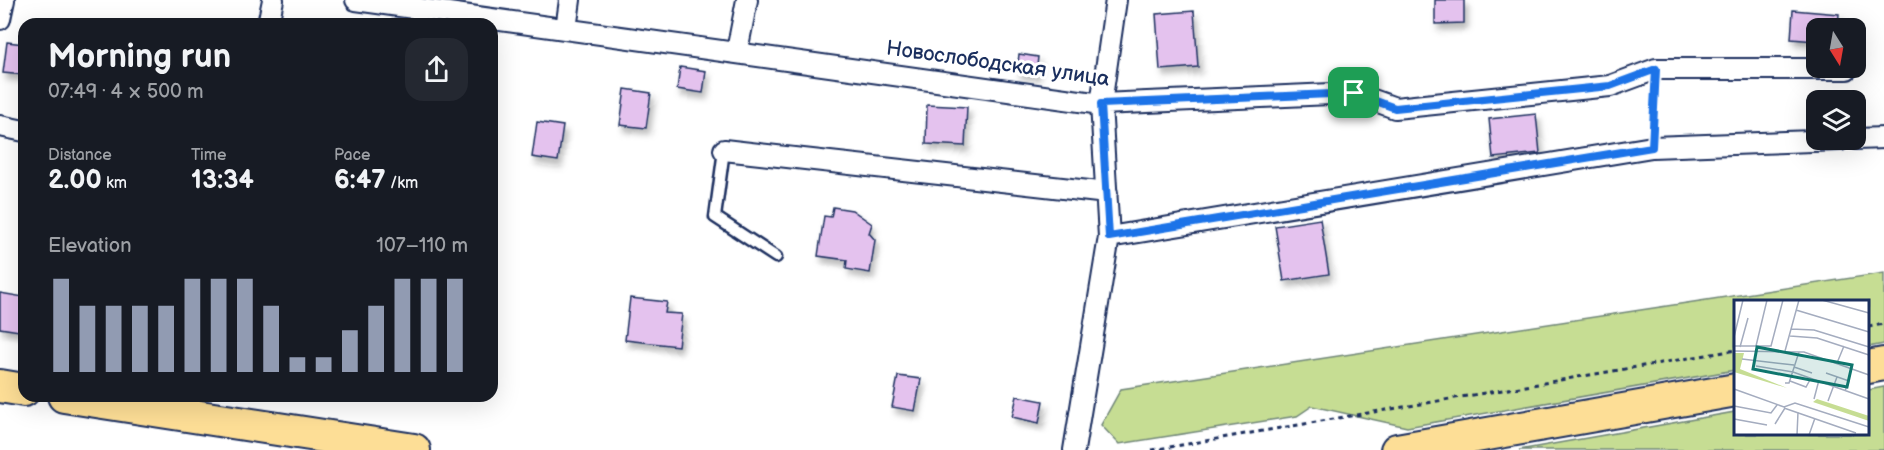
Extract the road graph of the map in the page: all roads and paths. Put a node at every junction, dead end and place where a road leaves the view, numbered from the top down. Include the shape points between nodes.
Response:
1 (4, 0) edge
2 (273, 0) edge
3 (356, 0) edge
4 (570, 0) edge
5 (747, 0) edge
6 (1116, 0) edge
7 (269, 18) edge
8 (486, 18) edge
9 (0, 19) edge
10 (498, 20) edge
11 (566, 29) junction
12 (737, 51) junction
13 (1656, 69) junction
14 (1806, 69) edge
15 (1101, 104) junction
16 (0, 126) edge
17 (18, 129) edge
18 (1884, 138) edge
19 (1866, 139) edge
20 (1806, 141) edge
21 (1652, 147) junction
22 (724, 150) joint
23 (1107, 193) junction
24 (1109, 237) junction
25 (776, 257) dead end
26 (1884, 324) edge
27 (1869, 327) edge
28 (1734, 350) edge
29 (1884, 364) edge
30 (1869, 367) edge
31 (0, 386) edge
32 (18, 389) edge
33 (1734, 390) edge
34 (94, 402) edge
35 (281, 440) edge
36 (414, 450) edge
37 (1074, 450) edge
38 (1152, 450) edge
39 (1396, 450) edge

1 - 9 street
2 - 7 street
3 - 8 street, Новослободская улица
4 - 11 street
5 - 12 street
6 - 15 street
10 - 11 street, Новослободская улица
11 - 12 street, Новослободская улица
12 - 15 street, Новослободская улица
13 - 14 street, Новослободская улица
13 - 15 street, Новослободская улица via 1610,86 1395,108 1354,93
13 - 21 path
15 - 23 street
16 - 17 street
18 - 19 street
20 - 21 street
21 - 24 street
22 - 23 street
22 - 25 lane via 715,217
23 - 24 street
24 - 37 street
26 - 27 path
28 - 38 path
29 - 30 main road
31 - 32 main road
33 - 39 main road
34 - 35 main road
35 - 36 main road

